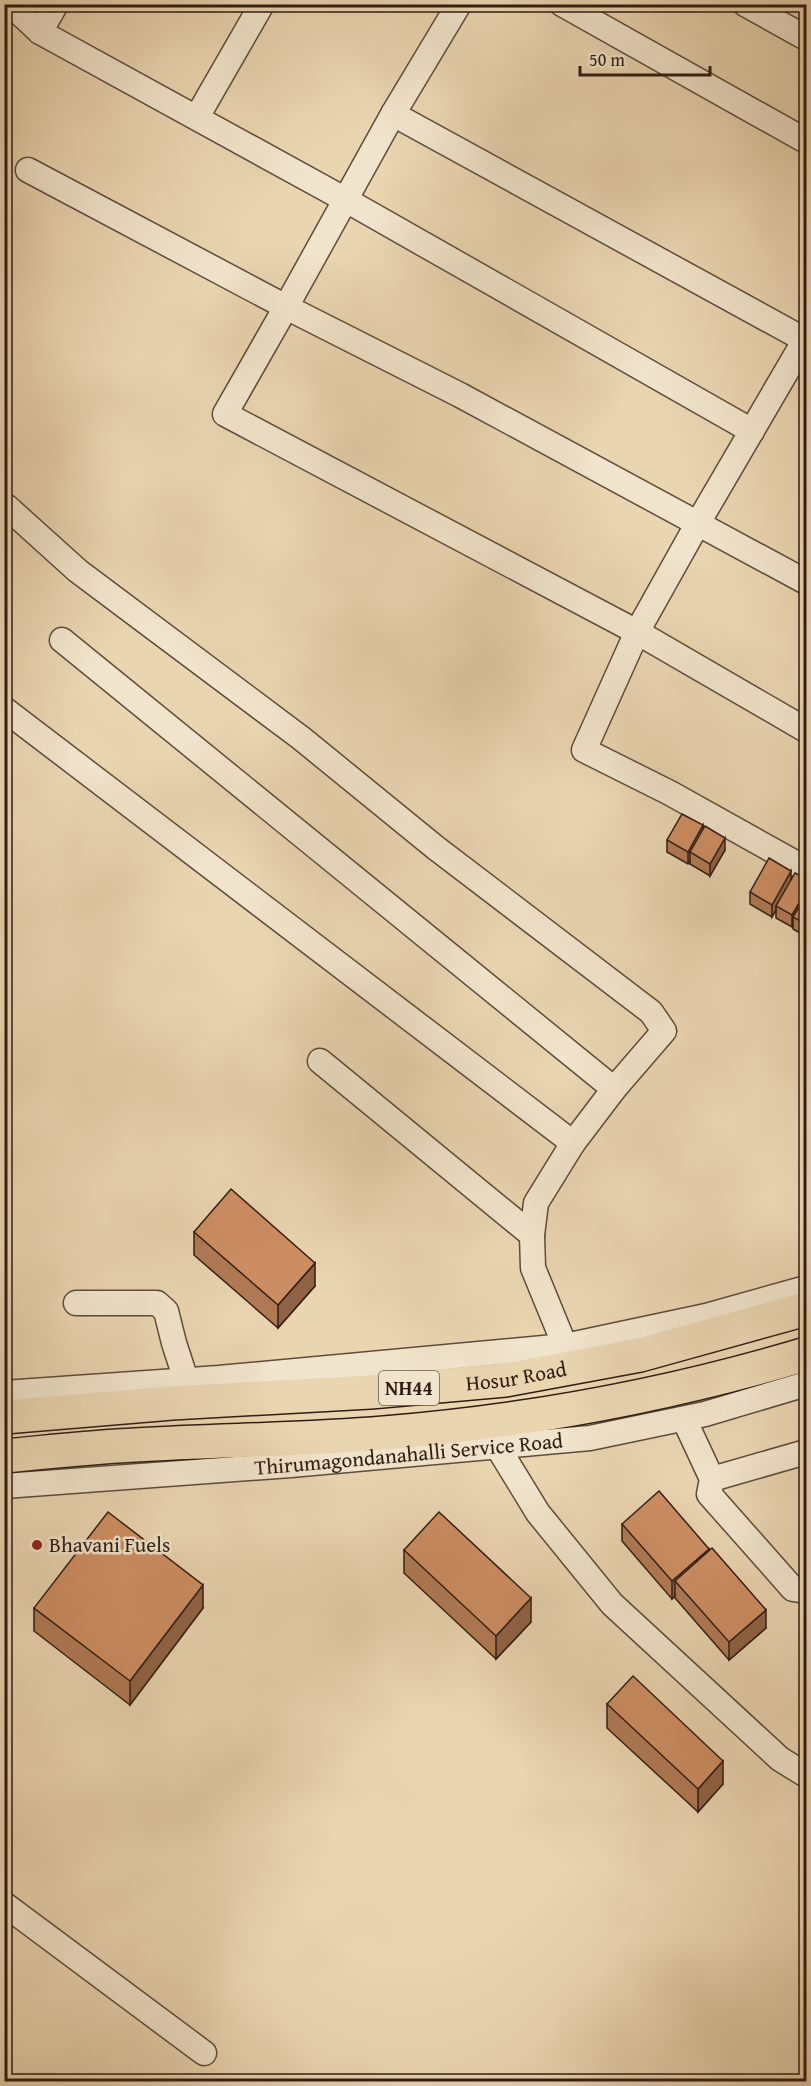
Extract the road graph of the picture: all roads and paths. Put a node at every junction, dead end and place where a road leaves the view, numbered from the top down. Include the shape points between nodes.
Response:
1 (10, 4) edge
2 (56, 4) edge
3 (262, 4) edge
4 (459, 4) edge
5 (562, 4) edge
6 (746, 4) edge
7 (40, 32) junction
8 (807, 38) edge
9 (393, 114) junction
10 (197, 117) junction
11 (807, 141) edge
12 (28, 170) dead end
13 (346, 200) junction
14 (286, 307) junction
15 (806, 339) edge
16 (752, 431) junction
17 (7, 507) dead end
18 (698, 523) junction
19 (807, 582) edge
20 (637, 632) junction
21 (62, 640) dead end
22 (4, 709) edge
23 (807, 730) edge
24 (807, 869) edge
25 (320, 1061) dead end
26 (614, 1089) junction
27 (573, 1143) junction
28 (532, 1234) junction
29 (807, 1288) edge
30 (76, 1303) dead end
31 (807, 1309) edge
32 (565, 1346) junction
33 (807, 1353) edge
34 (186, 1380) junction
35 (807, 1384) edge
36 (4, 1393) edge
37 (4, 1417) edge
38 (684, 1419) junction
39 (497, 1446) junction
40 (807, 1452) edge
41 (4, 1456) edge
42 (712, 1479) junction
43 (4, 1486) edge
44 (807, 1591) edge
45 (807, 1775) edge
46 (4, 1904) edge
47 (204, 2053) dead end

1 - 7 street
2 - 7 street
3 - 10 street
4 - 9 street
5 - 11 street
6 - 8 street
7 - 10 street
9 - 13 street
9 - 15 street
10 - 13 street
12 - 14 street
13 - 14 street
13 - 16 street
14 - 18 street
14 - 20 street via 225,414
15 - 16 street
16 - 18 street
17 - 26 street via 78,571 301,738 436,848 651,1012 664,1031
18 - 19 street
18 - 20 street
20 - 23 street
20 - 24 street via 584,750
21 - 26 street
22 - 27 street
25 - 28 street
26 - 27 street
27 - 28 street via 536,1203
28 - 32 street via 533,1268
29 - 32 street via 706,1316
30 - 34 street via 157,1303 166,1311
31 - 37 highway, Hosur Road / NH44 via 640,1355 505,1380
32 - 34 street
33 - 41 highway, Hosur Road / NH44 via 677,1389 537,1416 384,1433 134,1445
34 - 36 street
35 - 38 street, Thirumagondanahalli Service Road
38 - 39 street, Thirumagondanahalli Service Road via 590,1438
38 - 42 street
39 - 43 street, Thirumagondanahalli Service Road
39 - 45 street via 538,1513 612,1604 780,1759
40 - 42 street
42 - 44 street via 709,1494 794,1589
46 - 47 street

